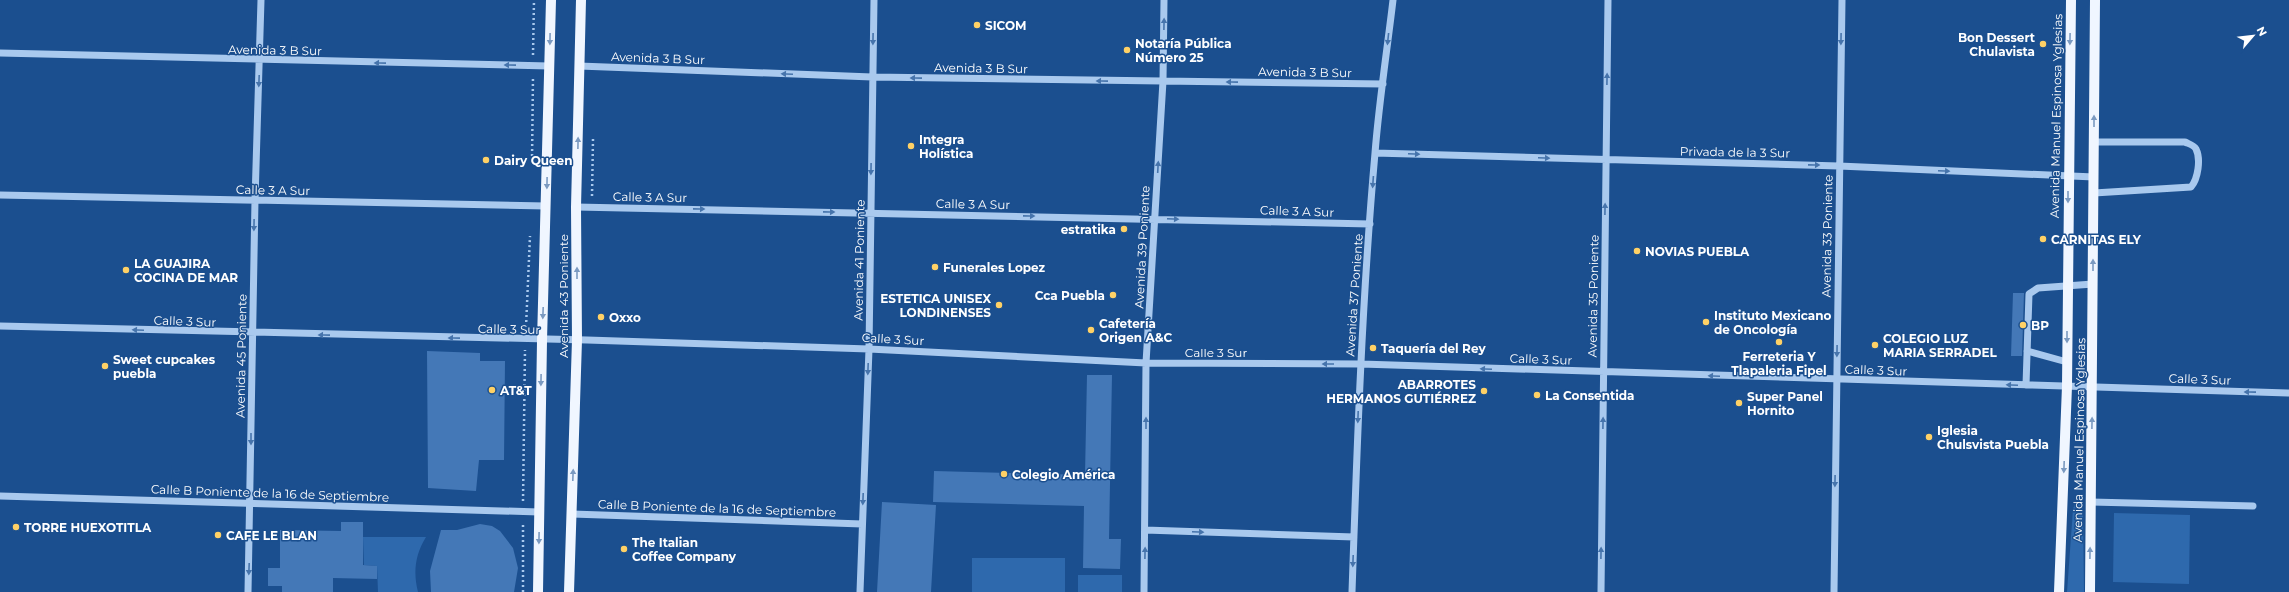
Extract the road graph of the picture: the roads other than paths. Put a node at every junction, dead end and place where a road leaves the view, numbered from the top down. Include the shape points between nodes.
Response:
1 (261, 0) edge
2 (551, 0) edge
3 (582, 0) edge
4 (874, 0) edge
5 (1164, 0) edge
6 (1393, 0) edge
7 (1608, 0) edge
8 (1842, 0) edge
9 (2071, 0) edge
10 (2095, 0) edge
11 (0, 53) edge
12 (260, 61) junction
13 (549, 66) junction
14 (579, 66) junction
15 (872, 77) junction
16 (1163, 82) junction
17 (1384, 84) junction
18 (2094, 142) junction
19 (1375, 153) junction
20 (1605, 160) junction
21 (1839, 166) junction
22 (2068, 177) junction
23 (2094, 177) junction
24 (2094, 193) junction
25 (0, 195) edge
26 (255, 200) junction
27 (546, 206) junction
28 (576, 207) junction
29 (870, 213) junction
30 (1155, 218) junction
31 (1370, 224) junction
32 (2093, 284) junction
33 (2067, 285) junction
34 (0, 326) edge
35 (252, 334) junction
36 (577, 340) junction
37 (542, 341) junction
38 (869, 349) junction
39 (2027, 351) junction
40 (2067, 362) junction
41 (1146, 363) junction
42 (1360, 364) junction
43 (1603, 373) junction
44 (1836, 380) junction
45 (2026, 385) junction
46 (2067, 386) junction
47 (2093, 387) junction
48 (2289, 393) edge
49 (0, 496) edge
50 (2091, 502) junction
51 (251, 504) junction
52 (2253, 506) dead end
53 (539, 512) junction
54 (572, 514) junction
55 (862, 524) junction
56 (1145, 530) junction
57 (1354, 537) junction
58 (248, 592) edge
59 (538, 592) edge
60 (569, 592) edge
61 (860, 592) edge
62 (1144, 592) edge
63 (1352, 592) edge
64 (1601, 592) edge
65 (1834, 592) edge
66 (2059, 592) edge
67 (2090, 592) edge

1 - 12 street, Avenida 45 Poniente
2 -> 13 main road, Avenida 43 Poniente
3 - 14 main road, Avenida 43 Poniente
4 -> 15 street, Avenida 41 Poniente
16 -> 5 street, Avenida 39 Poniente
6 -> 17 street, Avenida 37 Poniente
20 -> 7 street, Avenida 35 Poniente
8 -> 21 street, Avenida 33 Poniente
9 -> 22 main road, Avenida Manuel Espinosa Yglesias
18 -> 10 main road, Avenida Manuel Espinosa Yglesias
11 - 12 street, Avenida 3 B Sur
13 -> 12 street, Avenida 3 B Sur
12 -> 26 street, Avenida 45 Poniente
13 -> 27 main road, Avenida 43 Poniente
15 -> 14 street, Avenida 3 B Sur
28 -> 14 main road, Avenida 43 Poniente
16 -> 15 street, Avenida 3 B Sur
15 -> 29 street, Avenida 41 Poniente
17 -> 16 street, Avenida 3 B Sur
30 -> 16 street, Avenida 39 Poniente
17 - 19 street, Avenida 37 Poniente
18 - 23 main road, Avenida Manuel Espinosa Yglesias
18 - 24 street via 2185,142 2192,144 2198,155 2197,176 2191,187
19 -> 20 street, Privada de la 3 Sur
19 -> 31 street, Avenida 37 Poniente
20 -> 21 street, Privada de la 3 Sur
43 -> 20 street, Avenida 35 Poniente
21 -> 22 street, Privada de la 3 Sur
21 -> 44 street, Avenida 33 Poniente
22 - 23 street, Privada de la 3 Sur
22 -> 33 main road, Avenida Manuel Espinosa Yglesias
23 - 24 main road, Avenida Manuel Espinosa Yglesias
32 -> 24 main road, Avenida Manuel Espinosa Yglesias
25 - 26 street, Calle 3 A Sur
26 - 27 street, Calle 3 A Sur
26 -> 35 street, Avenida 45 Poniente
27 -> 37 main road, Avenida 43 Poniente
28 -> 29 street, Calle 3 A Sur
36 -> 28 main road, Avenida 43 Poniente
29 -> 30 street, Calle 3 A Sur
29 - 38 street, Avenida 41 Poniente
30 -> 31 street, Calle 3 A Sur
30 - 41 street, Avenida 39 Poniente
31 - 42 street, Avenida 37 Poniente
32 - 33 street
32 - 47 main road, Avenida Manuel Espinosa Yglesias
33 - 39 street via 2038,288 2029,294
33 -> 40 main road, Avenida Manuel Espinosa Yglesias
35 -> 34 street, Calle 3 Sur
37 -> 35 street, Calle 3 Sur
35 -> 51 street, Avenida 45 Poniente
36 - 37 street, Calle 3 Sur
36 - 38 street, Calle 3 Sur
54 -> 36 main road, Avenida 43 Poniente
37 -> 53 main road, Avenida 43 Poniente
38 - 41 street, Calle 3 Sur
38 -> 55 street, Avenida 41 Poniente
39 - 40 street
39 - 45 street
40 - 46 main road, Avenida Manuel Espinosa Yglesias
42 -> 41 street, Calle 3 Sur
56 -> 41 street, Avenida 39 Poniente
43 -> 42 street, Calle 3 Sur
42 -> 57 street, Avenida 37 Poniente
44 -> 43 street, Calle 3 Sur
64 -> 43 street, Avenida 35 Poniente
45 -> 44 street, Calle 3 Sur
44 -> 65 street, Avenida 33 Poniente
45 - 46 street, Calle 3 Sur
46 - 47 street, Calle 3 Sur
46 -> 66 main road, Avenida Manuel Espinosa Yglesias
48 -> 47 street, Calle 3 Sur
50 -> 47 main road, Avenida Manuel Espinosa Yglesias
49 - 51 street, Calle B Poniente de la 16 de Septiembre
50 - 52 street
67 -> 50 main road, Avenida Manuel Espinosa Yglesias
51 - 53 street, Calle B Poniente de la 16 de Septiembre
51 -> 58 street, Avenida 45 Poniente
53 -> 59 main road, Avenida 43 Poniente
54 - 55 street, Calle B Poniente de la 16 de Septiembre
54 - 60 main road, Avenida 43 Poniente
55 - 61 street, Avenida 41 Poniente
56 -> 57 street
62 -> 56 street, Avenida 39 Poniente
57 -> 63 street, Avenida 37 Poniente

